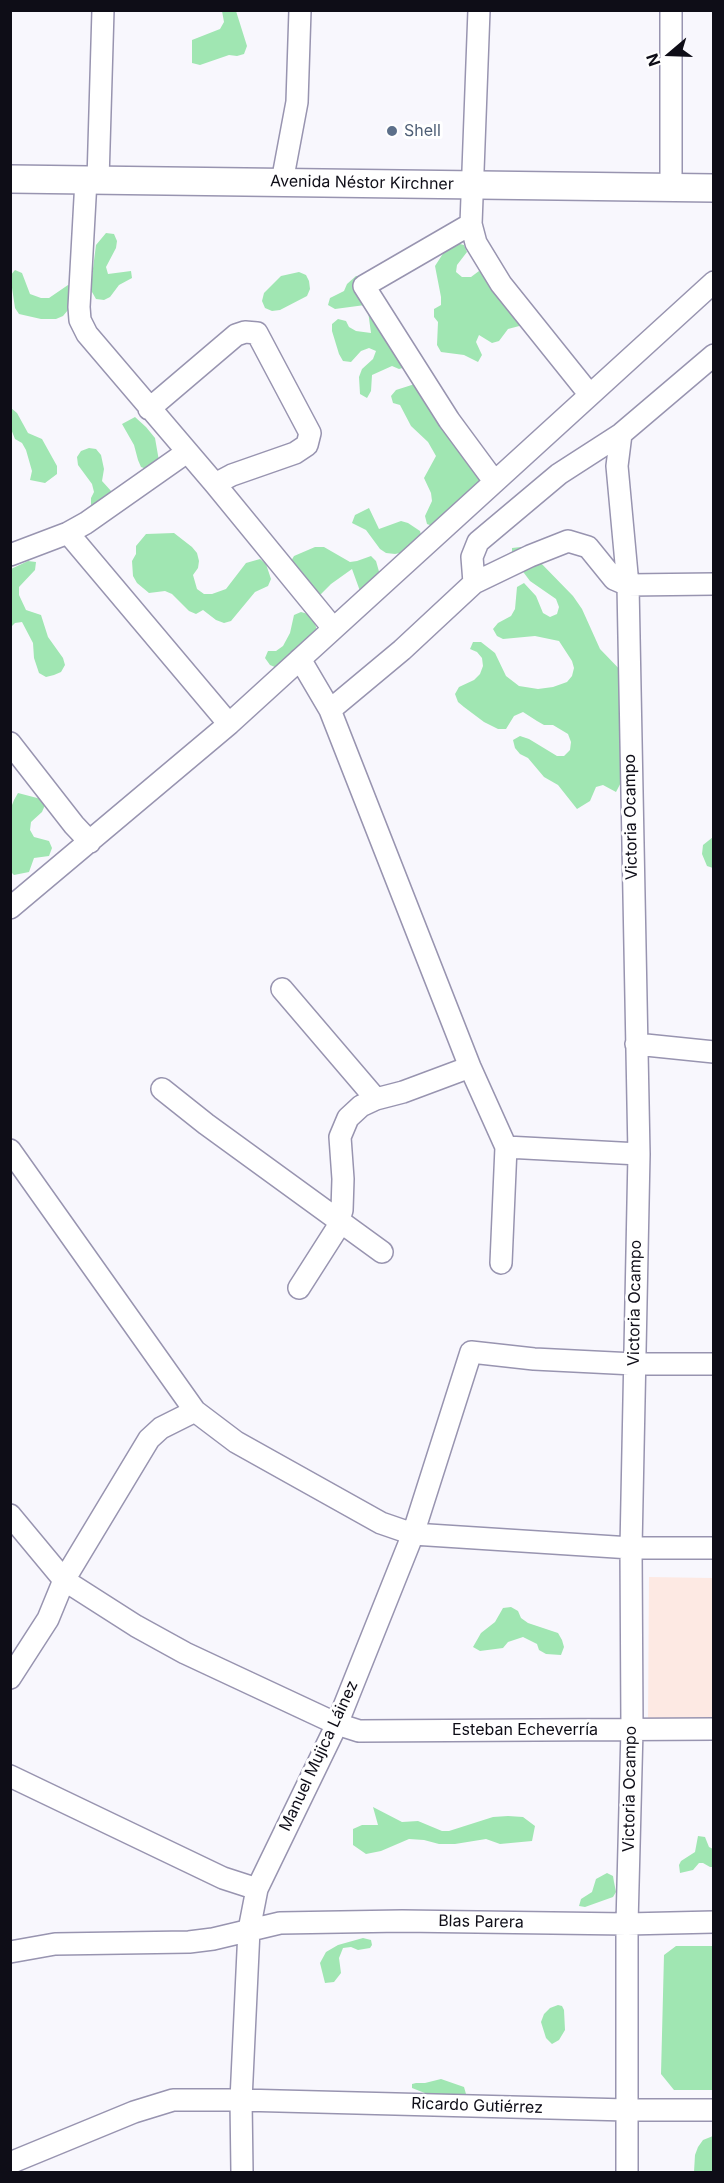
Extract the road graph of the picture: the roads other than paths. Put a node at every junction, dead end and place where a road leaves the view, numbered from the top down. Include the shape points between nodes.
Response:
1 (103, 10) edge
2 (300, 10) edge
3 (479, 10) edge
4 (671, 10) edge
5 (10, 178) edge
6 (92, 180) junction
7 (282, 182) junction
8 (472, 186) junction
9 (671, 186) junction
10 (714, 188) edge
11 (471, 224) junction
12 (714, 282) edge
13 (714, 355) edge
14 (590, 395) junction
15 (149, 409) junction
16 (621, 434) junction
17 (187, 452) junction
18 (494, 481) junction
19 (215, 484) junction
20 (68, 533) junction
21 (10, 555) edge
22 (474, 584) junction
23 (714, 584) edge
24 (628, 585) junction
25 (333, 628) junction
26 (300, 659) junction
27 (330, 710) junction
28 (229, 724) junction
29 (10, 743) edge
30 (90, 842) junction
31 (10, 908) edge
32 (282, 989) dead end
33 (636, 1044) junction
34 (714, 1052) edge
35 (470, 1067) junction
36 (162, 1089) dead end
37 (376, 1099) junction
38 (506, 1147) junction
39 (10, 1150) edge
40 (639, 1154) junction
41 (338, 1221) junction
42 (382, 1252) dead end
43 (501, 1263) dead end
44 (299, 1288) dead end
45 (634, 1364) junction
46 (714, 1364) edge
47 (195, 1411) junction
48 (10, 1515) edge
49 (413, 1534) junction
50 (631, 1548) junction
51 (714, 1548) edge
52 (64, 1580) junction
53 (10, 1678) edge
54 (337, 1724) junction
55 (632, 1729) junction
56 (714, 1729) edge
57 (10, 1776) edge
58 (257, 1889) junction
59 (714, 1922) edge
60 (627, 1924) junction
61 (249, 1930) junction
62 (10, 1952) edge
63 (241, 2100) junction
64 (627, 2110) junction
65 (714, 2110) edge
66 (10, 2163) edge
67 (243, 2172) edge
68 (627, 2172) edge

1 - 6 street
2 - 7 street via 297,102
3 - 8 street
4 - 9 street
5 - 6 main road, Avenida Néstor Kirchner
6 - 7 main road, Avenida Néstor Kirchner
6 - 15 street via 80,320 87,334
7 - 8 main road, Avenida Néstor Kirchner
8 - 9 main road, Avenida Néstor Kirchner
8 - 11 street
9 - 10 main road, Avenida Néstor Kirchner
11 - 14 street via 476,243 501,285
11 - 18 street via 364,286 449,420
12 - 14 street
13 - 16 street
14 - 18 street
15 - 17 street
15 - 19 street via 236,334 257,333 310,434 307,445
16 - 22 street via 559,474 478,542 472,557
16 - 24 street, Victoria Ocampo via 616,466
17 - 19 street
17 - 20 street
18 - 25 street
19 - 25 street
20 - 21 street
20 - 28 street
22 - 24 street via 568,541 588,547 614,579
22 - 27 street
23 - 24 street
24 - 33 street, Victoria Ocampo
25 - 26 street
26 - 27 street
26 - 28 street
27 - 35 street
28 - 30 street
29 - 30 street
30 - 31 street
32 - 37 street
33 - 34 street
33 - 40 street, Victoria Ocampo
35 - 37 street
35 - 38 street
36 - 41 street
37 - 41 street via 348,1118 340,1137 343,1179
38 - 40 street
38 - 43 street
39 - 47 street
40 - 45 street, Victoria Ocampo
41 - 42 street
41 - 44 street
45 - 46 street
45 - 49 street, Manuel Mujica Láinez via 471,1352
45 - 50 street, Victoria Ocampo
47 - 49 street via 236,1442 381,1523
47 - 52 street via 148,1439
48 - 52 street, Esteban Echeverría
49 - 50 street
49 - 54 street, Manuel Mujica Láinez
50 - 51 street
50 - 55 street, Victoria Ocampo
52 - 53 street via 48,1619
52 - 54 street, Esteban Echeverría via 185,1653
54 - 55 street, Esteban Echeverría via 359,1731
54 - 58 street, Manuel Mujica Láinez
55 - 56 street, Esteban Echeverría
55 - 60 street, Victoria Ocampo
57 - 58 street via 224,1878
58 - 61 street, Manuel Mujica Láinez
59 - 60 street, Blas Parera
60 - 61 street, Blas Parera via 402,1921 280,1923
60 - 64 street, Victoria Ocampo
61 - 62 street, Blas Parera via 189,1942 55,1944
61 - 63 street, Manuel Mujica Láinez
63 - 64 street, Ricardo Gutiérrez
63 - 66 street, Ricardo Gutiérrez via 173,2100
63 - 67 street, Manuel Mujica Láinez
64 - 65 street, Ricardo Gutiérrez
64 - 68 street, Victoria Ocampo

